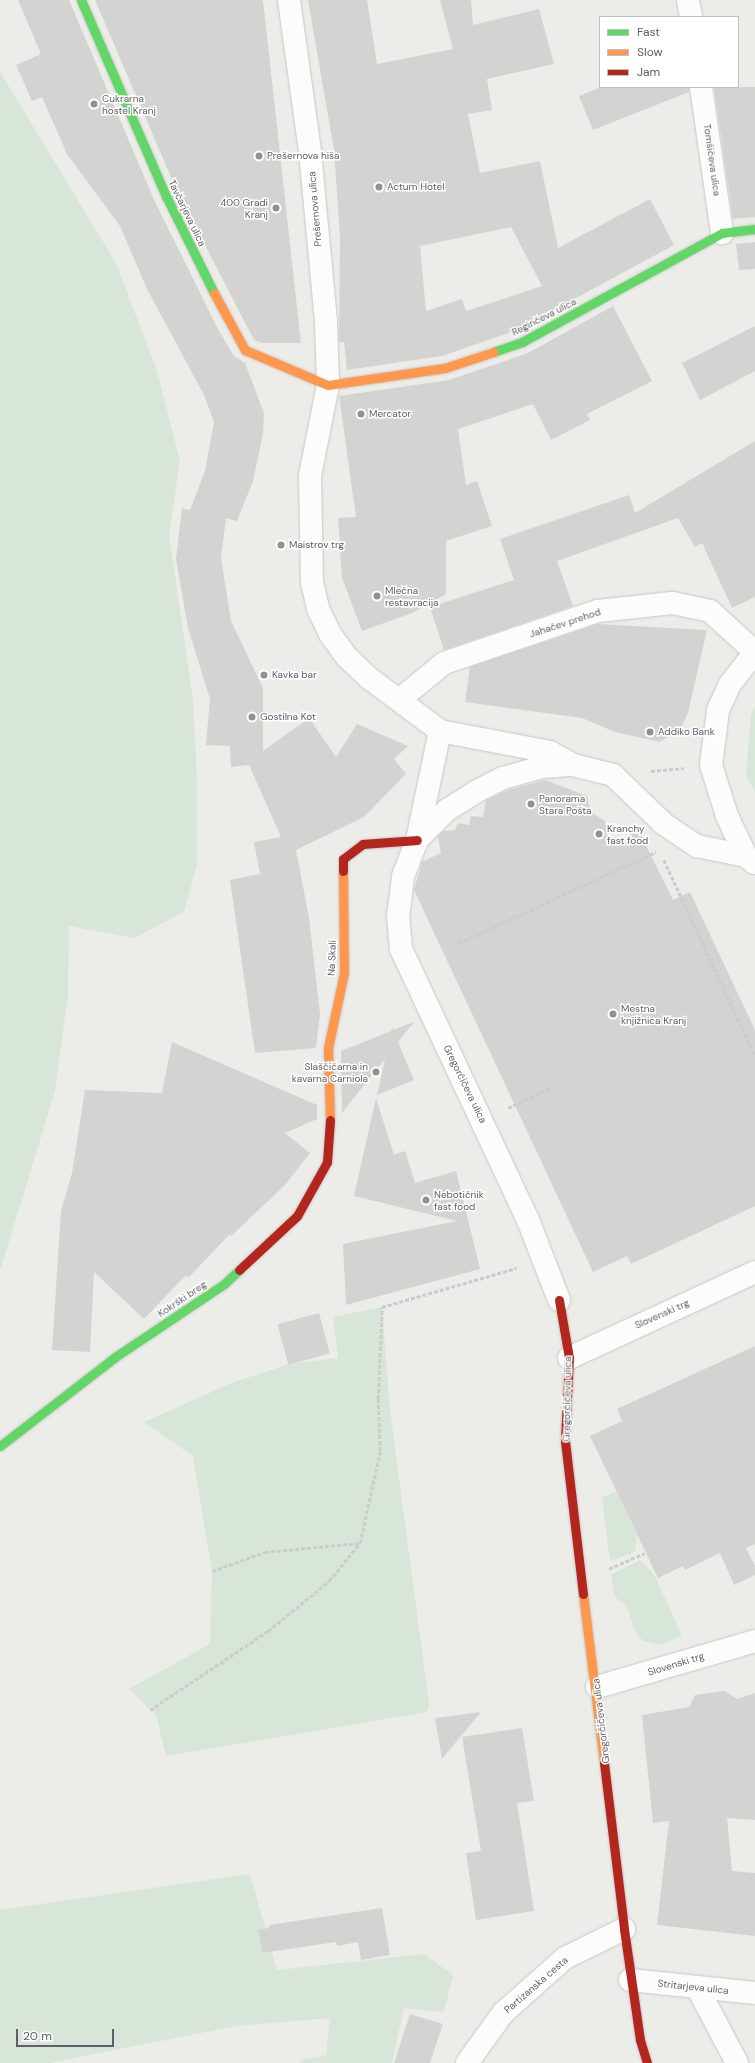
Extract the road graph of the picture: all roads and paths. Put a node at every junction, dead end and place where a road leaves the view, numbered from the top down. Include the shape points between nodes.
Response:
1 (81, 0) edge
2 (289, 0) edge
3 (688, 0) edge
4 (691, 16) edge
5 (701, 88) edge
6 (755, 229) edge
7 (722, 233) junction
8 (328, 385) junction
9 (755, 652) edge
10 (399, 700) junction
11 (440, 731) junction
12 (573, 765) junction
13 (417, 840) junction
14 (660, 851) dead end
15 (663, 858) dead end
16 (751, 860) edge
17 (459, 943) dead end
18 (755, 1055) edge
19 (549, 1088) dead end
20 (505, 1108) dead end
21 (330, 1134) joint
22 (546, 1260) junction
23 (755, 1272) edge
24 (559, 1300) joint
25 (569, 1358) junction
26 (0, 1446) edge
27 (360, 1543) junction
28 (645, 1553) dead end
29 (604, 1570) dead end
30 (212, 1571) dead end
31 (755, 1640) edge
32 (597, 1687) junction
33 (150, 1710) dead end
34 (624, 1929) junction
35 (630, 1980) junction
36 (697, 1987) junction
37 (755, 1993) edge
38 (467, 2063) edge
39 (647, 2063) edge
40 (737, 2063) edge

1 - 8 street, Tavčarjeva ulica via 166,196 245,350
2 - 8 street, Prešernova ulica via 310,152
3 - 4 street
5 - 7 street, Tomšičeva ulica
6 - 7 street, Reginčeva ulica
7 - 8 street, Reginčeva ulica via 522,342 444,368
8 - 10 street via 310,476 312,582 318,609 330,634 347,657
9 - 10 street, Jahačev prehod via 710,611 674,603 598,611 444,663
9 - 16 street via 730,684 718,710 711,765 727,816
10 - 11 street
11 - 12 street via 462,733 550,752
11 - 13 street
12 - 13 street via 542,768 483,788 447,810
12 - 16 street via 613,775 664,824 697,846
13 - 21 street, Na Skali via 364,844 343,859 344,973 328,1048
13 - 22 street, Gregorčičeva ulica via 403,876 398,915 401,949
14 - 17 path
15 - 18 path
19 - 20 path
21 - 26 street, Kokrški breg via 327,1162 297,1216 224,1284 115,1357
22 - 24 street, Gregorčičeva ulica
22 - 27 path via 382,1307 378,1399 380,1451
23 - 25 street, Slovenski trg
24 - 25 street, Gregorčičeva ulica
25 - 32 street, Gregorčičeva ulica via 565,1440
27 - 30 path via 265,1552
27 - 33 path via 329,1581 268,1630
28 - 29 path
31 - 32 street, Slovenski trg
32 - 34 street, Gregorčičeva ulica
34 - 35 street, Gregorčičeva ulica
34 - 38 street, Partizanska cesta via 564,1958 503,2014
35 - 36 street, Stritarjeva ulica
35 - 39 street, Gregorčičeva ulica via 640,2040
36 - 37 street, Stritarjeva ulica
36 - 40 street

